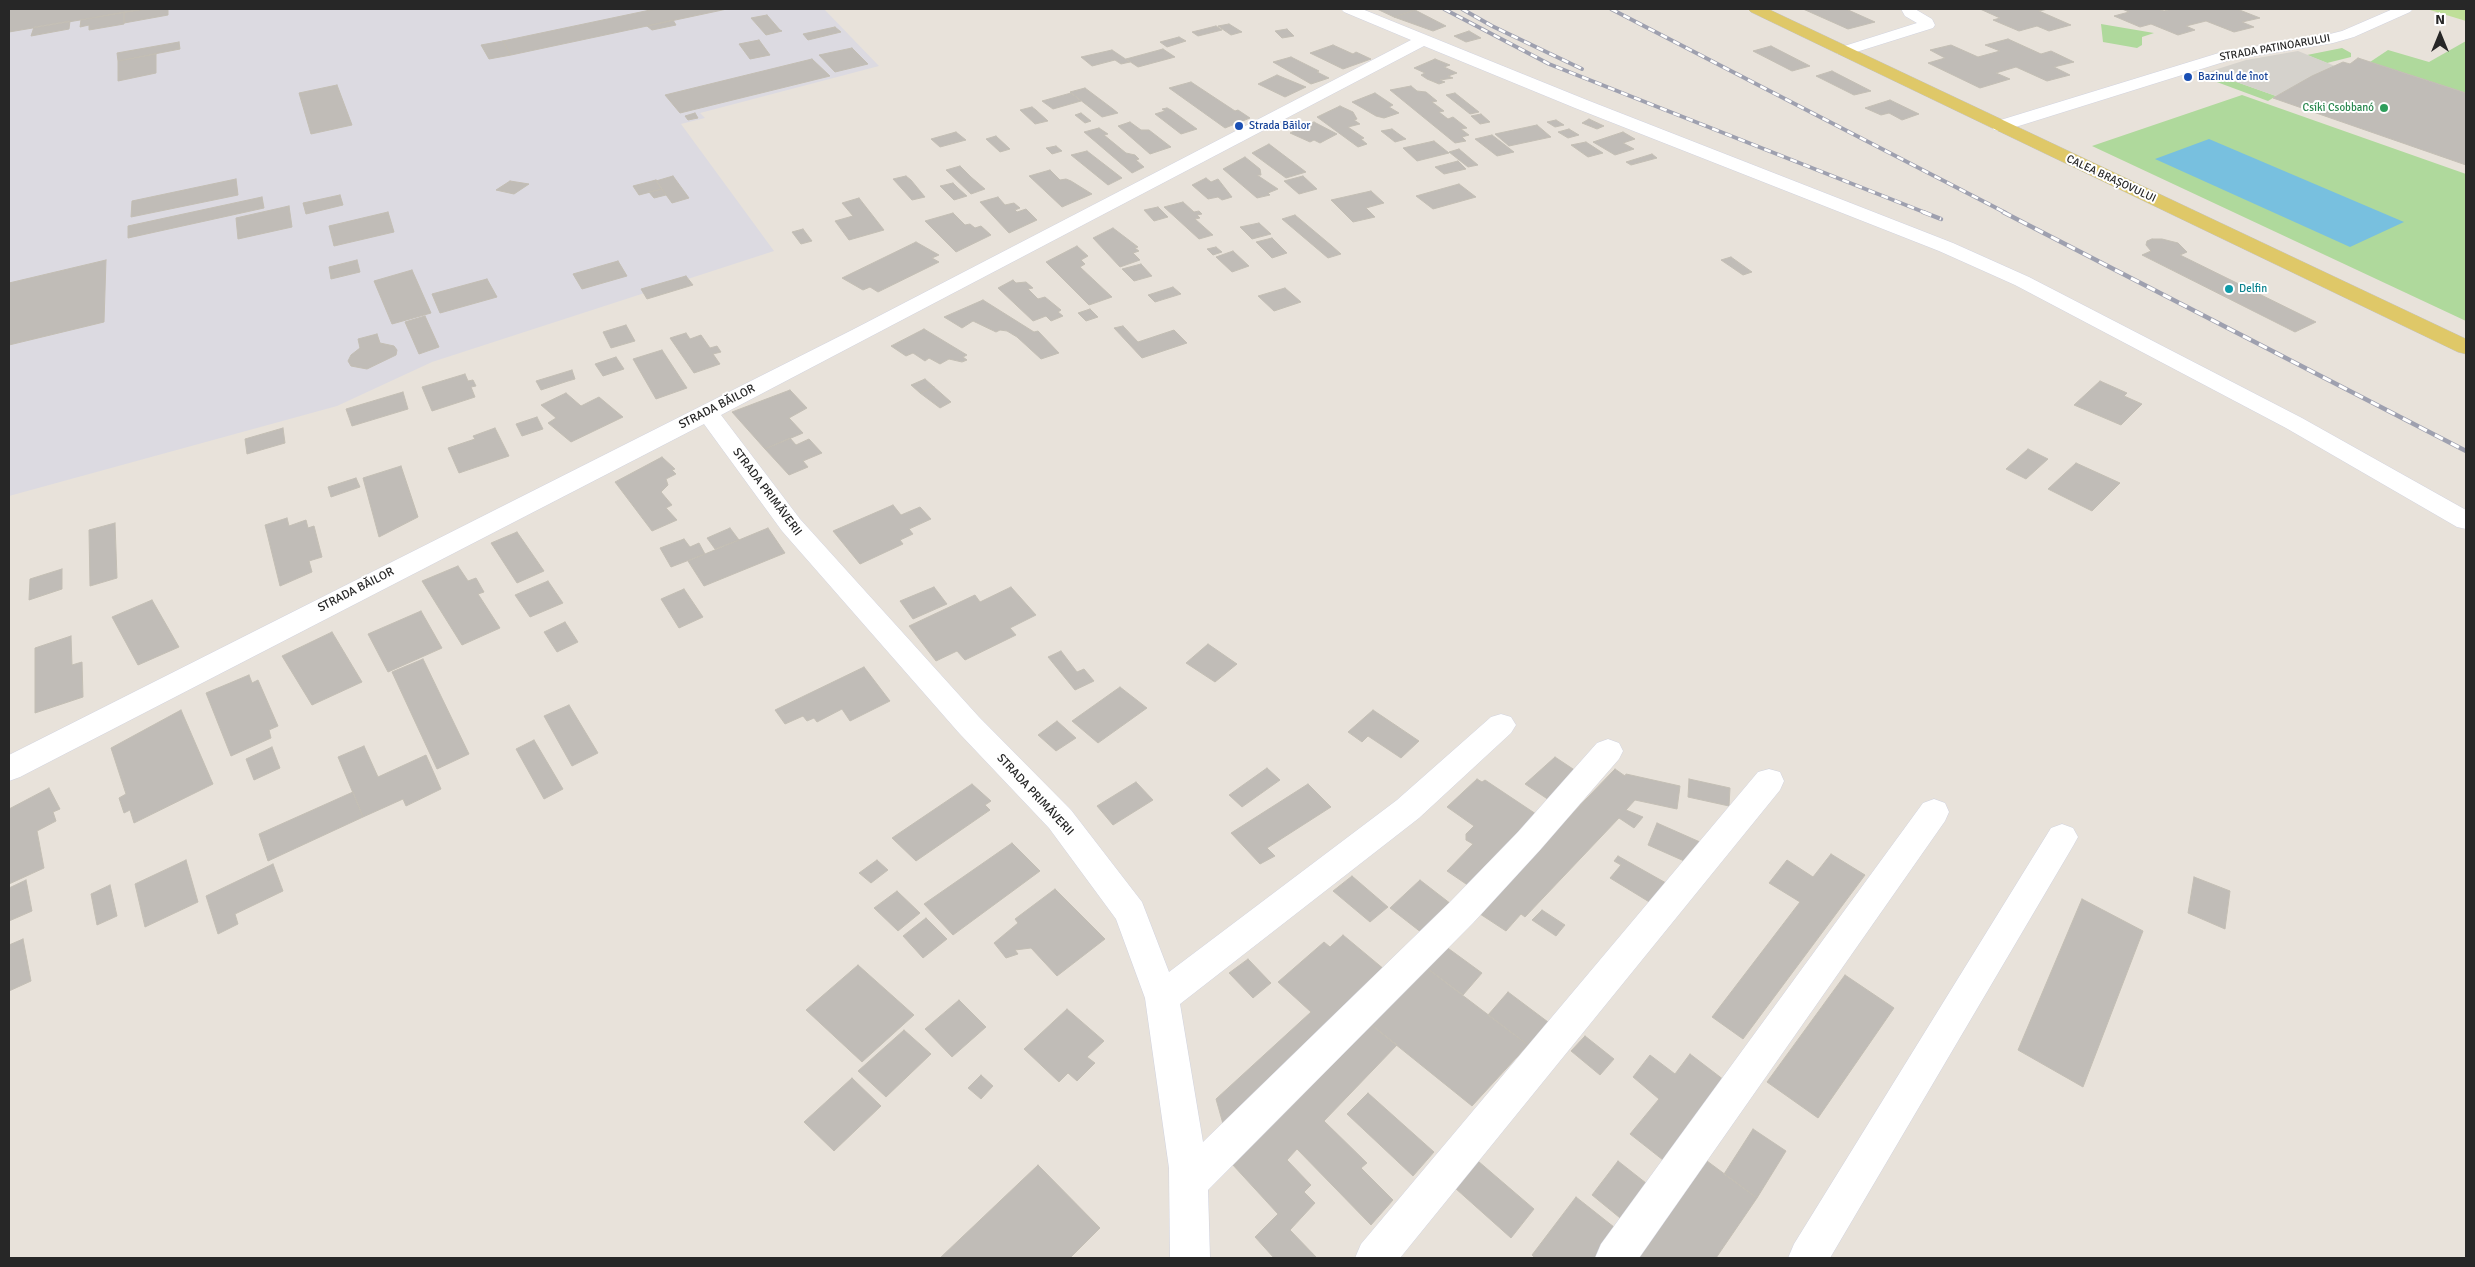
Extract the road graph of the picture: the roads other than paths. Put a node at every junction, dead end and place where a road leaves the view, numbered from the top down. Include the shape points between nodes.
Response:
1 (1349, 9) edge
2 (1756, 9) edge
3 (1908, 9) edge
4 (2406, 9) edge
5 (1423, 40) junction
6 (1844, 51) junction
7 (2000, 126) junction
8 (2466, 347) edge
9 (708, 412) junction
10 (2466, 521) edge
11 (1501, 725) dead end
12 (1608, 751) dead end
13 (9, 769) edge
14 (1769, 781) dead end
15 (1934, 812) dead end
16 (2062, 837) dead end
17 (1162, 998) junction
18 (1189, 1182) junction
19 (1190, 1258) edge
20 (1375, 1258) edge
21 (1615, 1258) edge
22 (1808, 1258) edge

1 - 5 street
2 - 6 main road, CALEA BRAȘOVULUI
3 - 6 street via 1926,25
4 - 7 street, STRADA PATINOARULUI via 2348,34 2228,55
5 - 9 street, STRADA BĂILOR
5 - 10 street via 1911,233 2022,281 2294,423
6 - 7 main road, CALEA BRAȘOVULUI
7 - 8 main road, CALEA BRAȘOVULUI
9 - 13 street, STRADA BĂILOR
9 - 17 street, STRADA PRIMĂVERII via 791,525 969,725 1060,819 1130,912
11 - 17 street via 1408,809
12 - 18 street via 1460,913
14 - 20 street
15 - 21 street
16 - 22 street
17 - 18 street, STRADA PRIMĂVERII
18 - 19 street, STRADA PRIMĂVERII

